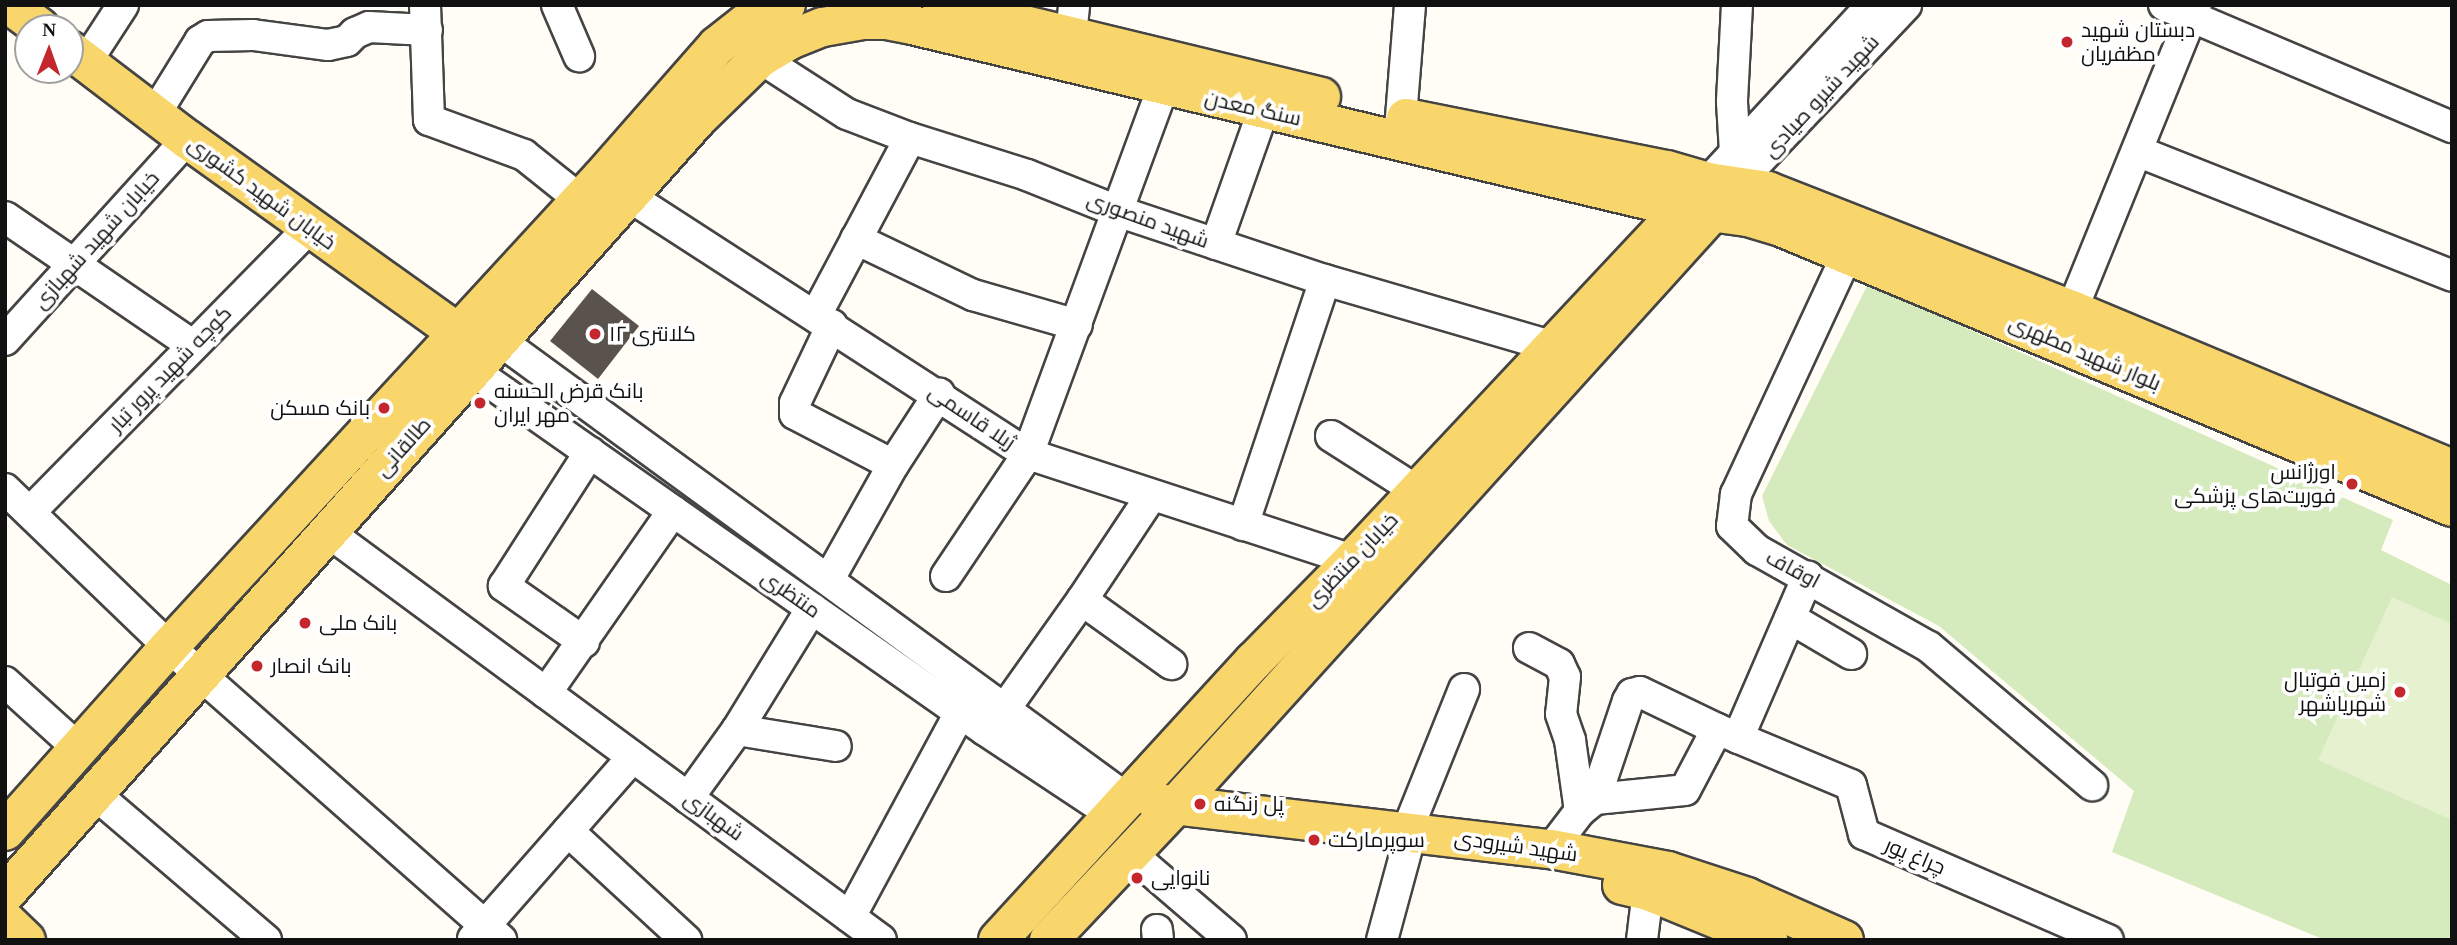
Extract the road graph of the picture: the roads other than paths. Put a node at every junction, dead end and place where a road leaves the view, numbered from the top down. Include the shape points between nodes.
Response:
1 (123, 5) edge
2 (557, 5) edge
3 (786, 5) edge
4 (942, 5) edge
5 (1410, 5) edge
6 (1872, 5) edge
7 (1906, 5) edge
8 (2164, 5) edge
9 (1729, 7) edge
10 (2193, 11) edge
11 (426, 18) edge
12 (1072, 20) edge
13 (823, 27) joint
14 (84, 49) edge
15 (579, 56) dead end
16 (760, 58) junction
17 (84, 61) edge
18 (1163, 87) junction
19 (1263, 111) junction
20 (155, 114) junction
21 (1401, 117) junction
22 (2452, 127) edge
23 (909, 138) junction
24 (187, 139) junction
25 (2137, 151) junction
26 (1721, 185) junction
27 (604, 199) junction
28 (1117, 211) junction
29 (5, 217) edge
30 (310, 227) junction
31 (856, 239) junction
32 (1216, 244) junction
33 (1847, 255) junction
34 (73, 265) junction
35 (2452, 276) edge
36 (1325, 280) junction
37 (824, 320) junction
38 (2062, 324) junction
39 (1076, 326) junction
40 (457, 332) junction
41 (5, 340) edge
42 (499, 340) junction
43 (192, 345) junction
44 (1551, 346) junction
45 (472, 370) junction
46 (939, 394) junction
47 (1331, 436) dead end
48 (590, 452) junction
49 (1028, 454) junction
50 (893, 465) junction
51 (2452, 469) edge
52 (5, 489) edge
53 (1417, 491) junction
54 (1151, 496) junction
55 (2452, 507) edge
56 (31, 511) junction
57 (673, 511) junction
58 (1243, 525) junction
59 (328, 532) junction
60 (1353, 560) junction
61 (946, 576) dead end
62 (1808, 576) junction
63 (829, 579) junction
64 (1082, 600) junction
65 (812, 608) junction
66 (1790, 618) junction
67 (584, 642) junction
68 (169, 647) junction
69 (1529, 648) dead end
70 (1851, 654) dead end
71 (1171, 664) dead end
72 (203, 675) junction
73 (5, 682) edge
74 (1464, 689) dead end
75 (547, 693) junction
76 (1004, 710) junction
77 (960, 713) junction
78 (737, 730) junction
79 (1728, 733) junction
80 (836, 747) dead end
81 (79, 750) junction
82 (633, 757) junction
83 (2092, 785) dead end
84 (96, 794) junction
85 (688, 798) junction
86 (1587, 805) junction
87 (1119, 806) junction
88 (1170, 812) junction
89 (5, 831) edge
90 (568, 831) junction
91 (1407, 839) junction
92 (1551, 849) junction
93 (1130, 853) junction
94 (1648, 891) junction
95 (5, 894) edge
96 (850, 917) junction
97 (5, 920) edge
98 (486, 935) edge
99 (2090, 936) edge
100 (26, 940) edge
101 (266, 940) edge
102 (686, 940) edge
103 (881, 940) edge
104 (998, 940) edge
105 (1049, 940) edge
106 (1231, 940) edge
107 (1382, 940) edge
108 (1642, 940) edge
109 (1768, 940) edge
110 (1843, 940) edge

1 - 14 street
2 - 15 street
3 - 27 main road, طالقانی via 750,20 717,46
4 - 12 main road, سنگ معدن
5 - 21 street
6 - 26 street, شهید شیرو صیادی
7 - 26 street, شهید شیرو صیادی
8 - 10 street
9 - 26 street via 1732,102
10 - 22 street
10 - 25 street
11 - 20 street via 369,27 347,41 328,45 253,35 208,36
11 - 27 street, ژیلا قاسمی via 429,120 524,155
12 - 21 main road, سنگ معدن
13 - 16 main road, طالقانی
13 - 18 main road, سنگ معدن via 887,20
16 - 23 street, شهید منصوری via 847,114
16 - 27 main road, طالقانی
17 - 20 main road, خیابان شهید کشوری
18 - 19 main road, سنگ معدن
18 - 28 street
19 - 26 main road, سنگ معدن
19 - 32 street
20 - 24 main road, خیابان شهید کشوری
21 - 26 main road, سنگ معدن
23 - 28 street, شهید منصوری via 1027,175
23 - 31 street
24 - 30 main road, خیابان شهید کشوری
24 - 34 street, خیابان شهید شهبازی
25 - 35 street
25 - 38 street
26 - 33 main road, بلوار شهید مطهری via 1781,227
26 - 38 main road, بلوار شهید مطهری via 1768,191 1813,207
26 - 44 main road, خیابان منتظری
26 - 88 main road, خیابان منتظری
27 - 37 street, ژیلا قاسمی
27 - 40 main road, طالقانی
27 - 42 main road, طالقانی
28 - 32 street, شهید منصوری
28 - 39 street
29 - 34 street
30 - 40 main road, خیابان شهید کشوری
30 - 43 street, کوچه شهید پرور تبار
31 - 37 street
31 - 39 street via 973,295
32 - 36 street, شهید منصوری
33 - 38 main road, بلوار شهید مطهری
33 - 62 street, اوقاف via 1736,494 1732,526 1758,550
34 - 41 street, خیابان شهید شهبازی
34 - 43 street
36 - 44 street, شهید منصوری
36 - 58 street
37 - 46 street, ژیلا قاسمی
37 - 50 street via 794,403 795,414
38 - 51 main road, بلوار شهید مطهری
38 - 55 main road, بلوار شهید مطهری
39 - 49 street
40 - 68 main road, طالقانی
42 - 45 main road, طالقانی
42 - 63 street, منتظری
43 - 56 street, کوچه شهید پرور تبار
44 - 53 main road, خیابان منتظری
45 - 48 street, منتظری
45 - 59 main road, طالقانی
46 - 49 street, ژیلا قاسمی
46 - 50 street
47 - 53 street
48 - 57 street, منتظری
48 - 67 street via 504,586
49 - 54 street, ژیلا قاسمی
49 - 61 street
50 - 63 street
52 - 56 street
53 - 60 main road, خیابان منتظری
54 - 58 street, ژیلا قاسمی
54 - 64 street
56 - 68 street
57 - 65 street, منتظری
57 - 67 street
58 - 60 street, ژیلا قاسمی
59 - 72 main road, طالقانی
59 - 75 street, شهبازی
60 - 87 main road, خیابان منتظری
62 - 66 street
62 - 83 street, اوقاف via 1929,647
63 - 76 street, منتظری
64 - 71 street
64 - 76 street
65 - 77 street, منتظری
65 - 78 street
66 - 70 street
66 - 79 street
67 - 75 street
68 - 72 street
68 - 81 main road, طالقانی
69 - 86 street via 1559,664 1565,677 1561,714
72 - 84 main road, طالقانی
72 - 98 street
73 - 81 street
74 - 91 street
75 - 82 street, شهبازی
76 - 87 street, منتظری
77 - 87 street, منتظری
77 - 96 street
78 - 80 street
78 - 85 street
79 - 86 street via 1685,790
79 - 86 street via 1640,692 1632,694
79 - 99 street, چراغ پور via 1851,785 1864,834
81 - 89 main road, طالقانی
82 - 85 street, شهبازی
82 - 90 street
84 - 95 main road, طالقانی
84 - 101 street
85 - 96 street, شهبازی
86 - 92 street
87 - 88 main road, شهید شیرودی
87 - 104 main road, خیابان منتظری
88 - 91 main road, شهید شیرودی
88 - 93 main road, خیابان منتظری
90 - 98 street
90 - 102 street
91 - 92 main road, شهید شیرودی
91 - 94 main road, شهید شیرودی
91 - 107 street
92 - 110 main road, شهید شیرودی via 1668,871 1747,897
93 - 105 main road, خیابان منتظری
93 - 106 street
94 - 108 street
94 - 109 main road, شهید شیرودی
96 - 103 street, شهبازی
97 - 100 main road

